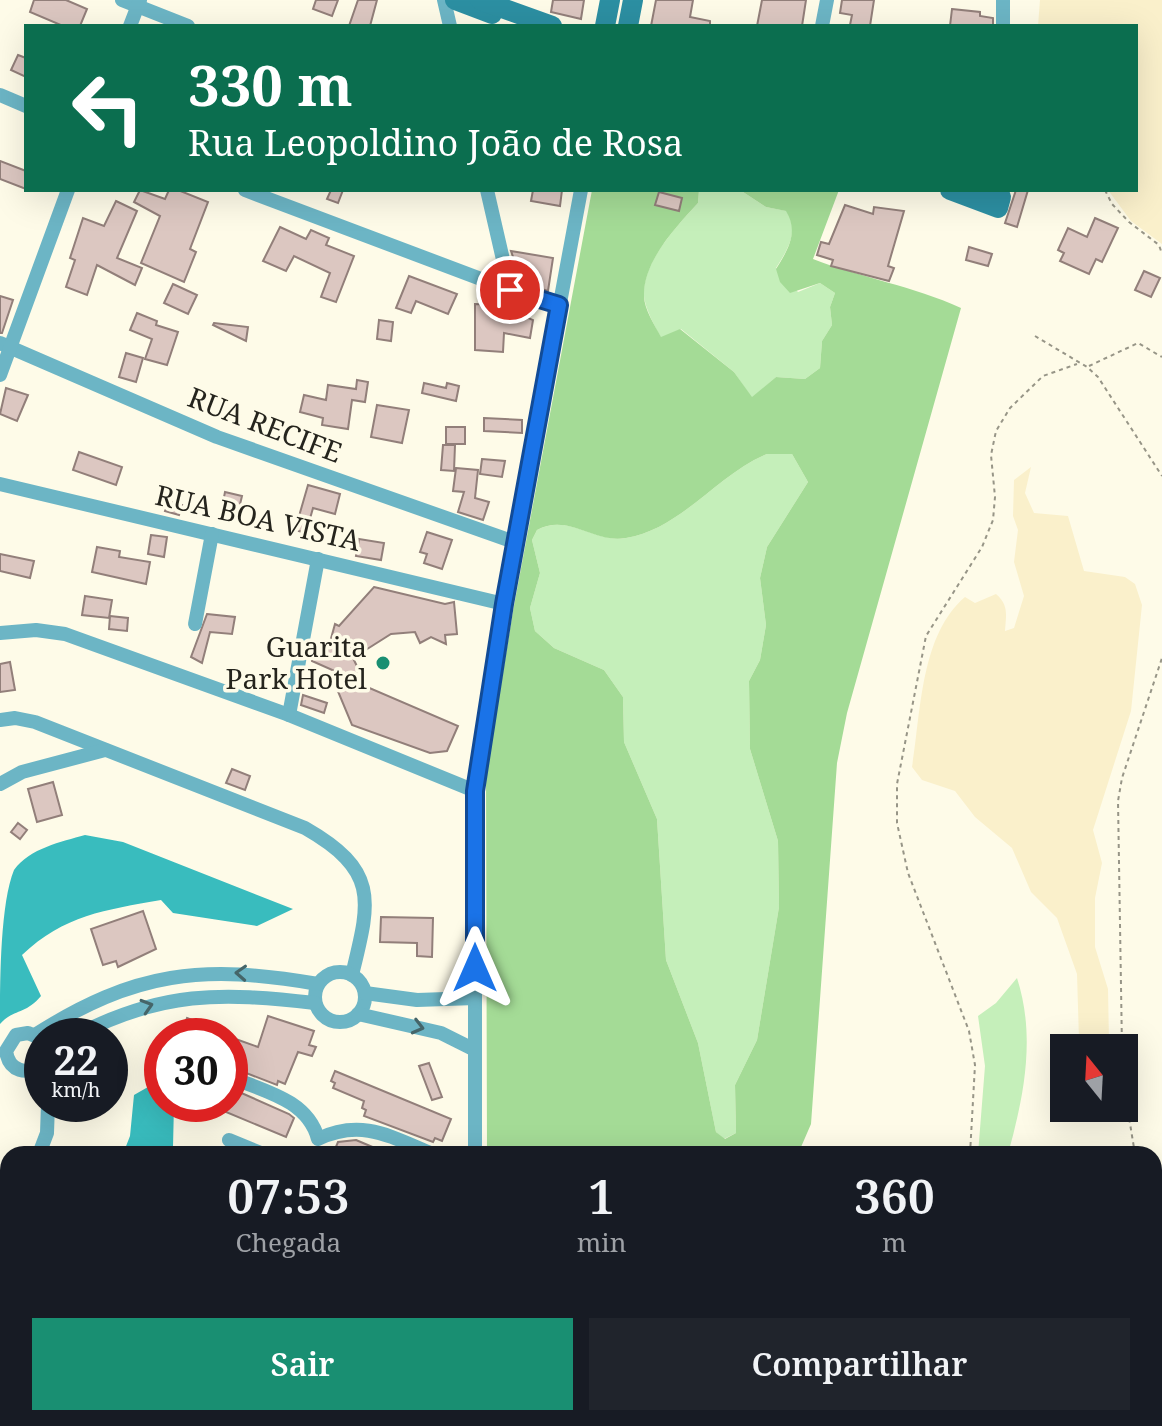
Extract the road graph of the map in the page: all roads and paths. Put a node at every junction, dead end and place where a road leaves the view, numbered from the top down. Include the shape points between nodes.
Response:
1 (122, 0) edge
2 (444, 0) edge
3 (455, 0) edge
4 (480, 0) edge
5 (610, 0) edge
6 (633, 0) edge
7 (827, 0) edge
8 (1003, 0) edge
9 (139, 3) edge
10 (131, 24) edge
11 (184, 24) edge
12 (450, 24) edge
13 (517, 24) edge
14 (546, 24) edge
15 (605, 24) edge
16 (628, 24) edge
17 (822, 24) edge
18 (1003, 24) edge
19 (0, 95) edge
20 (24, 105) edge
21 (67, 192) edge
22 (250, 192) edge
23 (487, 192) edge
24 (581, 192) edge
25 (961, 192) edge
26 (1106, 192) edge
27 (994, 198) edge
28 (1162, 254) edge
29 (510, 290) junction
30 (559, 305) junction
31 (1035, 336) dead end
32 (6, 345) edge
33 (1162, 357) edge
34 (1077, 364) junction
35 (1087, 367) junction
36 (0, 375) edge
37 (1162, 476) edge
38 (0, 484) edge
39 (212, 534) junction
40 (517, 543) junction
41 (318, 559) junction
42 (504, 604) junction
43 (195, 624) dead end
44 (0, 633) edge
45 (1162, 658) edge
46 (289, 715) junction
47 (0, 720) edge
48 (105, 750) junction
49 (0, 784) edge
50 (475, 791) junction
51 (352, 975) junction
52 (318, 984) junction
53 (365, 993) junction
54 (475, 998) junction
55 (315, 1003) junction
56 (358, 1014) junction
57 (69, 1018) edge
58 (109, 1018) edge
59 (24, 1034) edge
60 (1122, 1034) edge
61 (475, 1050) junction
62 (5, 1066) edge
63 (248, 1084) edge
64 (47, 1122) edge
65 (1130, 1122) edge
66 (229, 1140) dead end
67 (42, 1146) edge
68 (244, 1146) edge
69 (316, 1146) edge
70 (317, 1146) edge
71 (411, 1146) edge
72 (475, 1146) edge
73 (970, 1146) edge
74 (1134, 1146) edge

1 - 9 street
2 - 12 street
3 - 13 street
4 - 14 street
5 - 15 street
6 - 16 street
7 - 17 street
8 - 18 street
9 - 10 street
9 - 11 street
19 - 20 street
21 - 32 street
22 - 29 street
23 - 29 street
24 - 30 street
25 - 27 street
26 - 28 path
29 - 30 street
30 - 40 street
31 - 34 path
32 - 36 street
32 - 40 street, RUA RECIFE via 217,437
33 - 35 path via 1138,343
34 - 35 path
34 - 73 path via 1043,376 1010,408 996,431 991,455 993,520 926,636 897,784 897,823 908,873 969,1031 975,1065
35 - 37 path
38 - 39 street, RUA BOA VISTA
39 - 41 street, RUA BOA VISTA
39 - 43 street
40 - 42 street
41 - 42 street, RUA BOA VISTA
41 - 46 street
42 - 50 street
44 - 46 street via 65,634
45 - 60 path via 1118,801
46 - 50 street
47 - 48 street via 35,722
48 - 49 street via 22,772
48 - 51 street via 330,842 351,863 365,890 367,911
50 - 54 street
51 - 52 street via 337,972
51 - 53 street
52 - 55 street
52 -> 57 street via 257,973 178,974 97,1000
53 - 54 street via 417,1000
53 - 56 street
54 - 61 street
55 - 56 street via 323,1016 337,1022
58 -> 55 street via 207,995
56 -> 61 street via 441,1033
59 - 62 street via 11,1040
61 - 72 street
63 - 69 street via 293,1103 315,1125
64 - 67 street
65 - 74 path
66 - 68 street
70 - 71 street via 334,1131 363,1128

